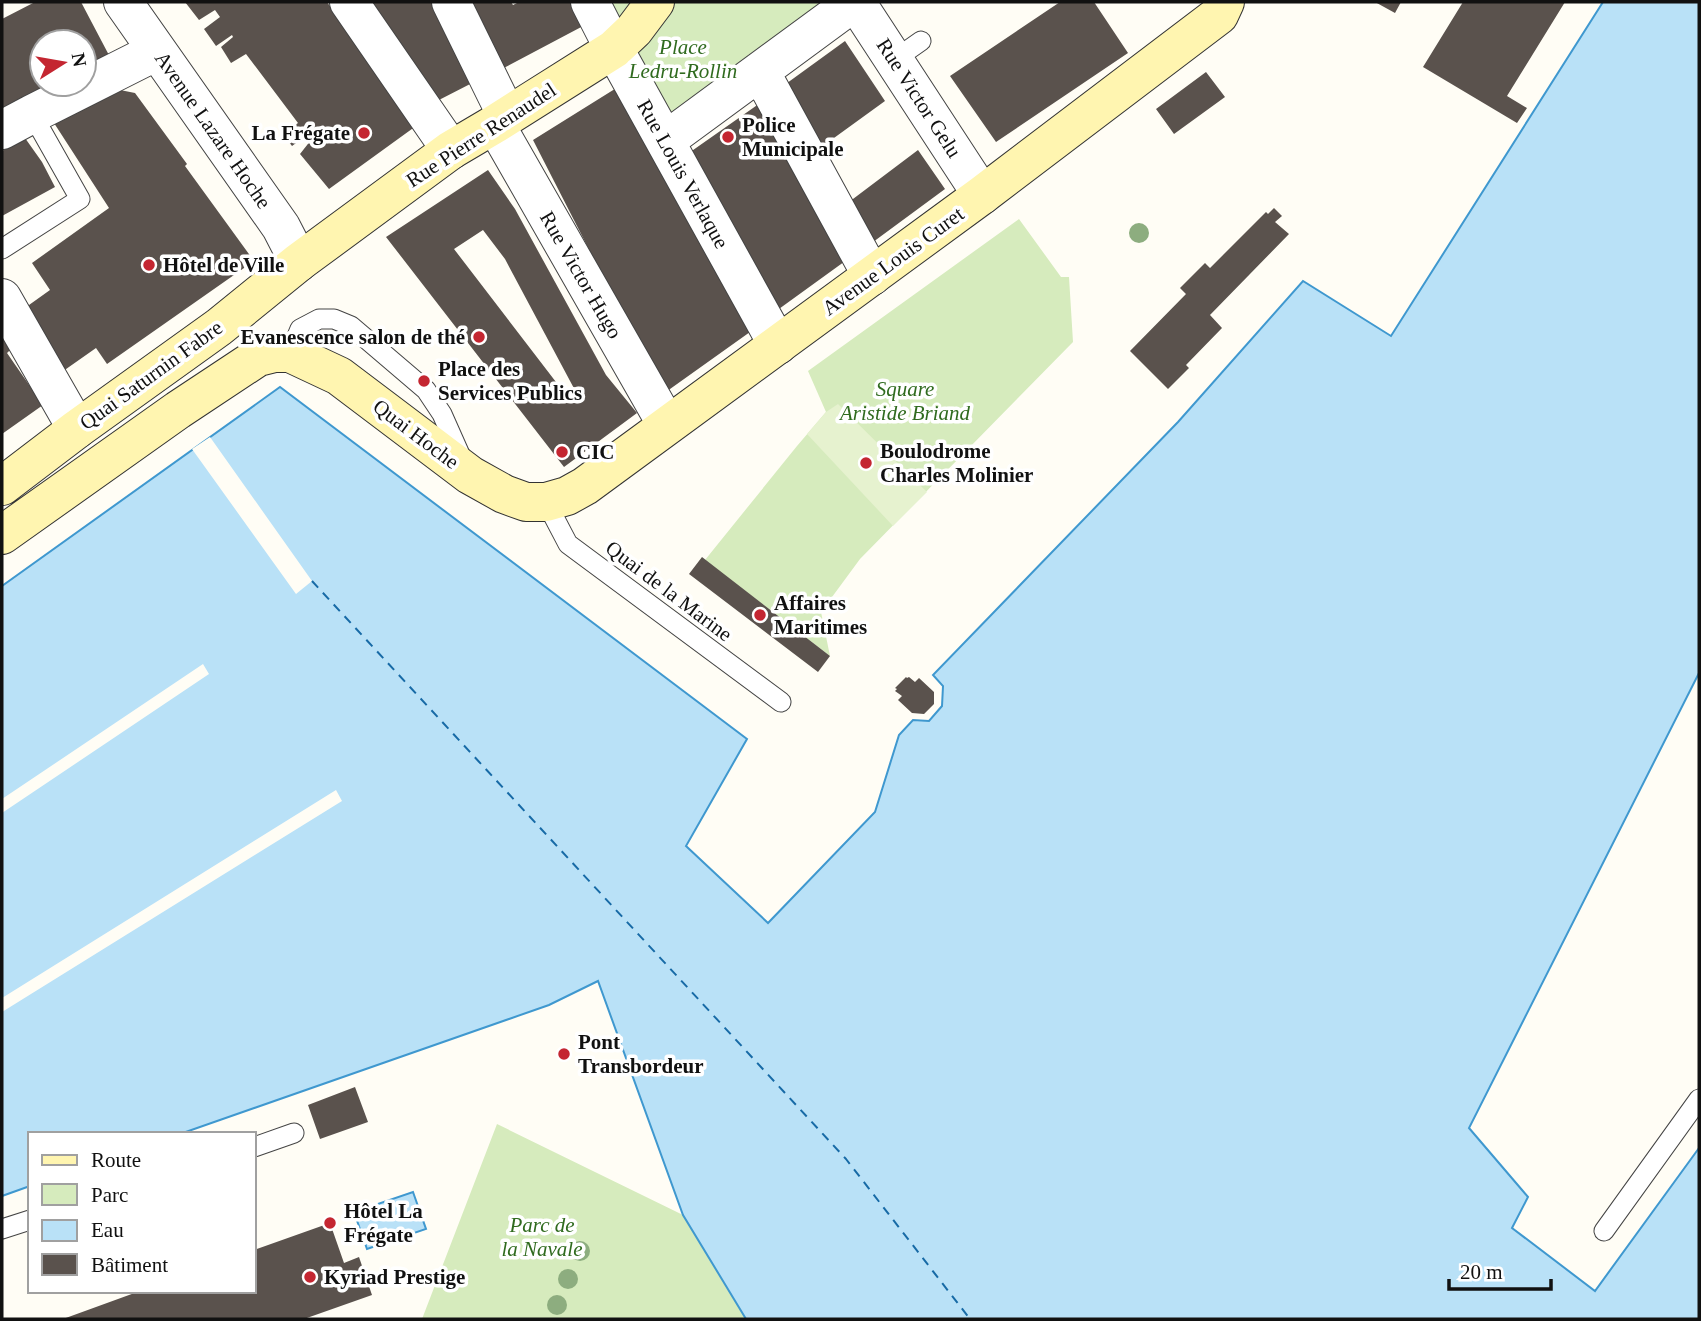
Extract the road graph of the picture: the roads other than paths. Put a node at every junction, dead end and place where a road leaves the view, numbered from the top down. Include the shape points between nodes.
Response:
1 (123, 2) edge
2 (349, 2) edge
3 (451, 2) edge
4 (590, 2) edge
5 (655, 2) edge
6 (855, 2) edge
7 (1225, 2) edge
8 (614, 49) junction
9 (157, 51) junction
10 (760, 71) junction
11 (501, 120) junction
12 (17, 122) edge
13 (665, 141) junction
14 (451, 150) junction
15 (982, 195) junction
16 (2, 248) edge
17 (299, 261) junction
18 (872, 276) junction
19 (2, 298) edge
20 (778, 345) junction
21 (290, 353) joint
22 (667, 425) junction
23 (77, 429) junction
24 (2, 486) edge
25 (546, 502) junction
26 (2, 535) edge
27 (781, 702) dead end
28 (1699, 1099) edge
29 (295, 1133) dead end
30 (256, 1146) edge
31 (28, 1221) edge
32 (2, 1229) edge
33 (1604, 1230) dead end

1 - 9 street, Avenue Lazare Hoche
2 - 14 street
3 - 11 street, Rue Victor Hugo
4 - 8 street, Rue Louis Verlaque
5 - 8 main road, Rue Pierre Renaudel
6 - 10 street
6 - 15 street, Rue Victor Gelu via 907,51
7 - 15 main road, Avenue Louis Curet via 1219,15
8 - 11 main road, Rue Pierre Renaudel
8 - 13 street, Rue Louis Verlaque
9 - 12 street
9 - 17 street, Avenue Lazare Hoche via 281,227
10 - 13 street
10 - 18 street
11 - 14 main road, Rue Pierre Renaudel
11 - 22 street, Rue Victor Hugo
12 - 16 lane via 80,199
13 - 20 street, Rue Louis Verlaque
14 - 17 main road, Rue Pierre Renaudel
15 - 18 main road, Avenue Louis Curet
17 - 23 main road, Quai Saturnin Fabre via 219,327
18 - 20 main road, Avenue Louis Curet
19 - 23 street
20 - 22 main road, Avenue Louis Curet
21 - 25 main road, Quai Hoche via 339,376 470,475 526,502
21 - 26 main road, Quai Saturnin Fabre via 258,357
22 - 25 main road, Avenue Louis Curet via 585,486
23 - 24 main road, Quai Saturnin Fabre
25 - 27 lane, Quai de la Marine via 568,544
28 - 33 lane
29 - 30 lane
31 - 32 lane

